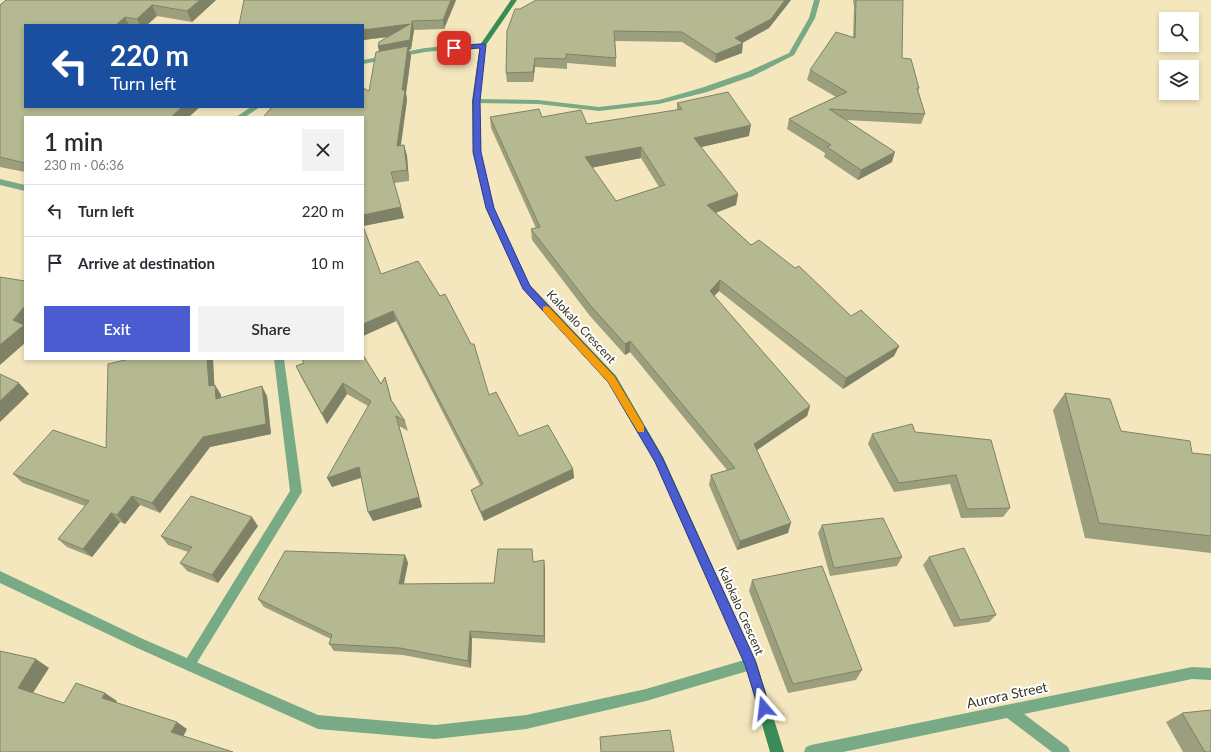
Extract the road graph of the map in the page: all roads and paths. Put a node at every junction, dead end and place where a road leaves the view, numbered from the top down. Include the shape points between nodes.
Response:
1 (514, 0) edge
2 (817, 0) edge
3 (483, 45) junction
4 (364, 62) edge
5 (476, 101) junction
6 (254, 108) edge
7 (242, 116) edge
8 (0, 182) edge
9 (24, 188) edge
10 (280, 360) edge
11 (0, 577) edge
12 (751, 664) junction
13 (189, 665) junction
14 (1211, 674) edge
15 (1009, 711) junction
16 (777, 752) edge
17 (811, 752) edge
18 (1063, 752) edge

1 - 3 street, Kalokalo Crescent
2 - 5 street via 812,18 792,54 750,74 704,90 659,102 599,109 538,102
3 - 4 street via 425,50
3 - 5 street, Kalokalo Crescent
5 - 12 street, Kalokalo Crescent via 477,152 490,208 526,287 612,379 659,460
6 - 7 street
8 - 9 street
10 - 13 street via 296,492
11 - 13 street
12 - 13 street via 646,695 534,720 436,732 318,722
12 - 16 street, Kalokalo Crescent
14 - 15 street, Aurora Street via 1192,673
15 - 17 street, Aurora Street
15 - 18 street

